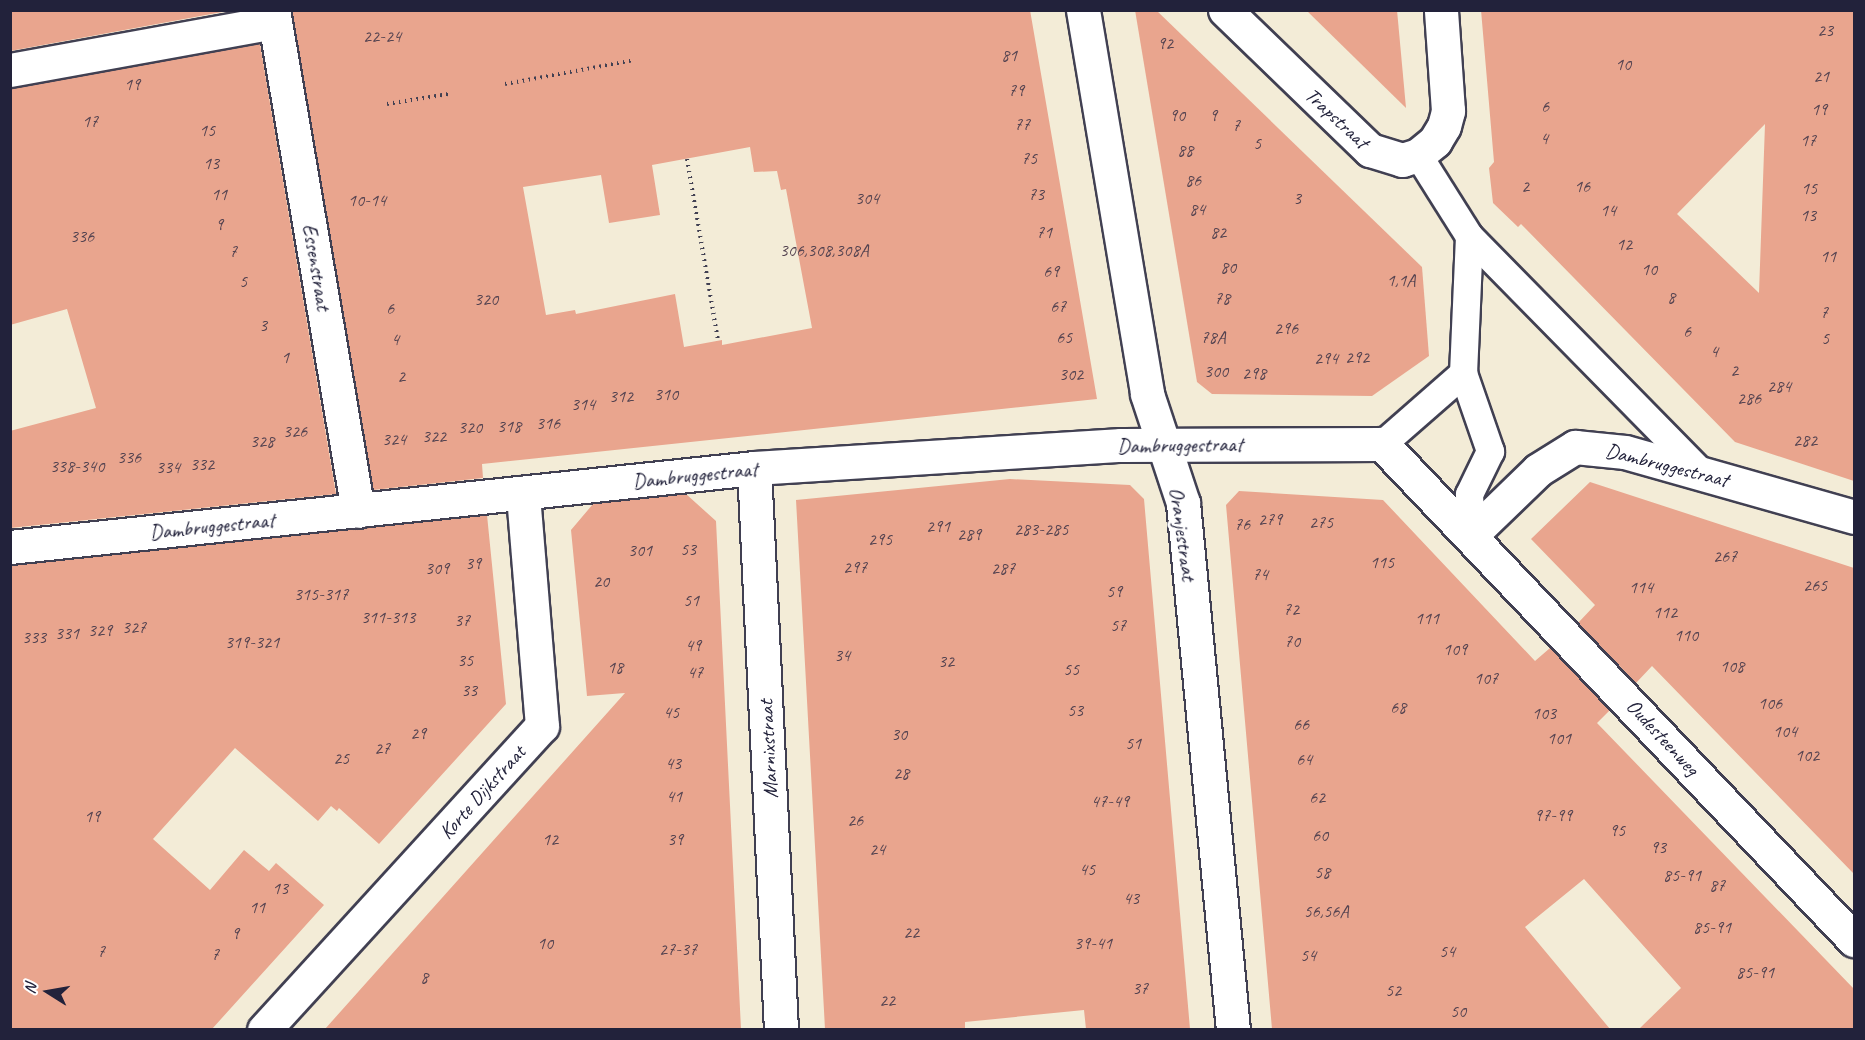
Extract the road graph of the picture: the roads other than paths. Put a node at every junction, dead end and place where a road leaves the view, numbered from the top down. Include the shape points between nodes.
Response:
1 (1083, 10) edge
2 (1225, 10) edge
3 (1441, 10) edge
4 (274, 16) edge
5 (10, 70) edge
6 (1418, 155) junction
7 (1469, 236) junction
8 (1463, 373) junction
9 (1165, 444) junction
10 (1382, 444) junction
11 (754, 468) junction
12 (1700, 471) junction
13 (523, 493) junction
14 (358, 511) junction
15 (1854, 518) edge
16 (1471, 535) junction
17 (10, 547) edge
18 (1854, 940) edge
19 (264, 1029) edge
20 (781, 1029) edge
21 (1233, 1029) edge

1 - 9 street, Oranjestraat via 1147,394
2 - 6 street, Trapstraat via 1370,150 1402,160
3 - 6 street via 1448,111 1435,141
4 - 5 street, Essenstraat
4 - 14 street, Essenstraat
6 - 7 street
7 - 8 street
7 - 12 street
8 - 10 street
8 - 16 street via 1490,451 1469,494
9 - 10 street, Dambruggestraat
9 - 11 street, Dambruggestraat
9 - 21 street, Oranjestraat via 1183,503
10 - 16 street
11 - 13 street, Dambruggestraat
11 - 20 street, Marnixstraat
12 - 15 street, Dambruggestraat
12 - 16 street, Dambruggestraat via 1600,447 1575,447 1538,470
13 - 14 street, Dambruggestraat
13 - 19 street, Korte Dijkstraat via 542,726
14 - 17 street, Dambruggestraat
16 - 18 street, Oudesteenweg

